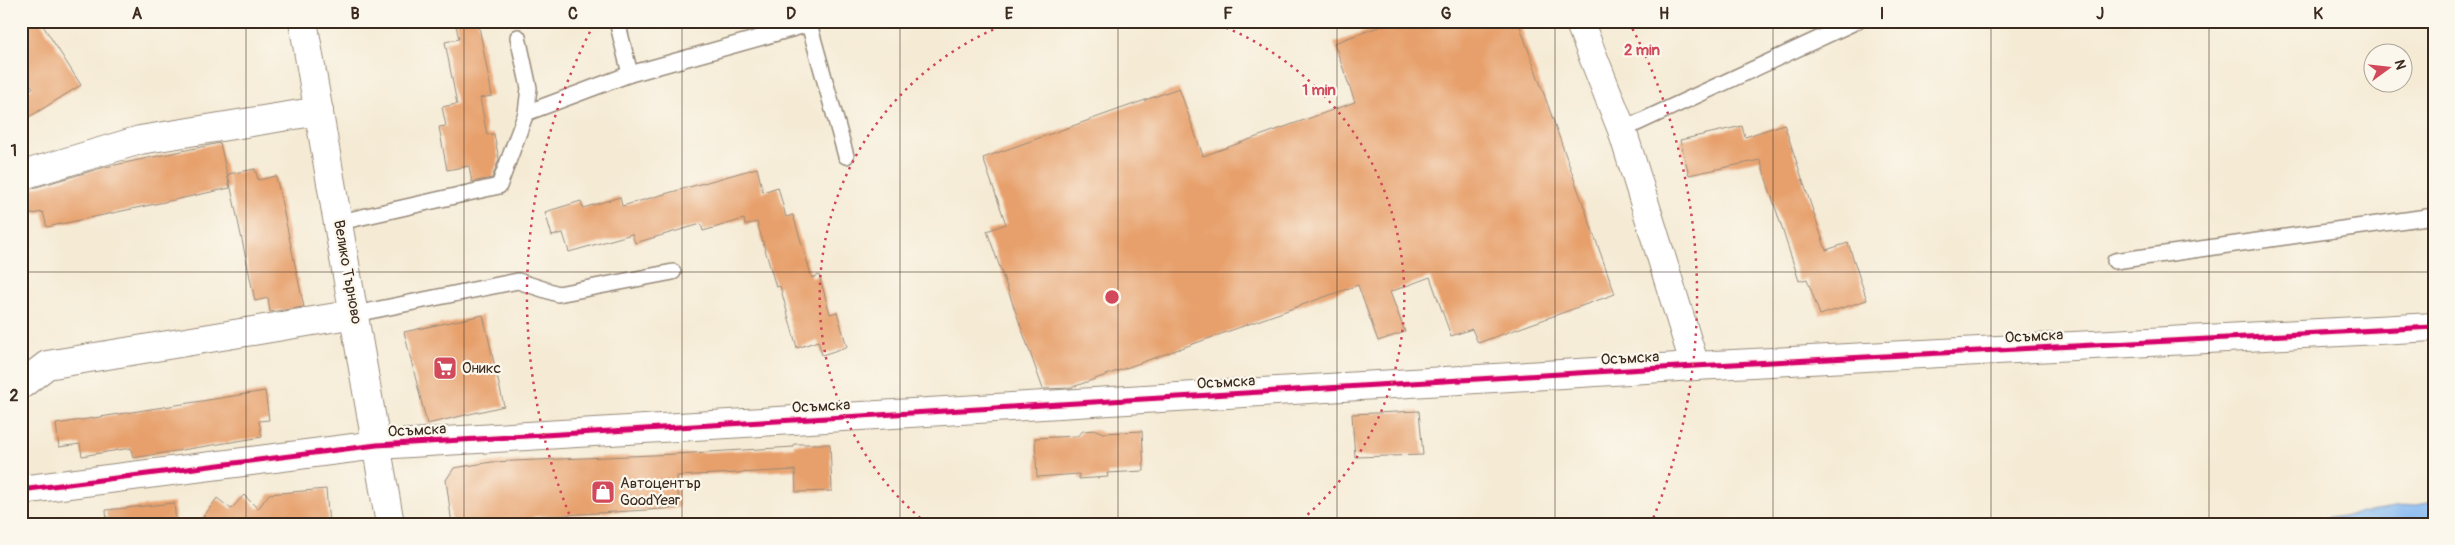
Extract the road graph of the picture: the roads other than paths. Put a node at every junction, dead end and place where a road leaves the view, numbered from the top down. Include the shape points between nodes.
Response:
1 (303, 21) edge
2 (617, 21) edge
3 (1579, 21) edge
4 (1857, 21) edge
5 (518, 36) dead end
6 (630, 74) junction
7 (319, 111) junction
8 (526, 113) junction
9 (1622, 130) junction
10 (846, 156) dead end
11 (21, 178) edge
12 (2434, 216) edge
13 (340, 222) junction
14 (2115, 261) dead end
15 (673, 272) dead end
16 (355, 314) junction
17 (2434, 327) edge
18 (1695, 366) junction
19 (21, 386) edge
20 (377, 445) junction
21 (21, 490) edge
22 (390, 524) edge

1 - 7 street, Велико Търново
2 - 6 lane
3 - 9 street
4 - 9 lane
5 - 8 lane via 529,88
6 - 8 lane
6 - 10 lane via 809,24
7 - 11 street via 140,140
7 - 13 street, Велико Търново
8 - 13 lane via 499,186
9 - 18 street
12 - 14 lane
13 - 16 street, Велико Търново
15 - 16 lane via 558,294 518,281
16 - 19 street via 47,365
16 - 20 street, Велико Търново
17 - 18 street, Осъмска
18 - 20 street, Осъмска
20 - 21 street, Осъмска
20 - 22 street, Велико Търново

